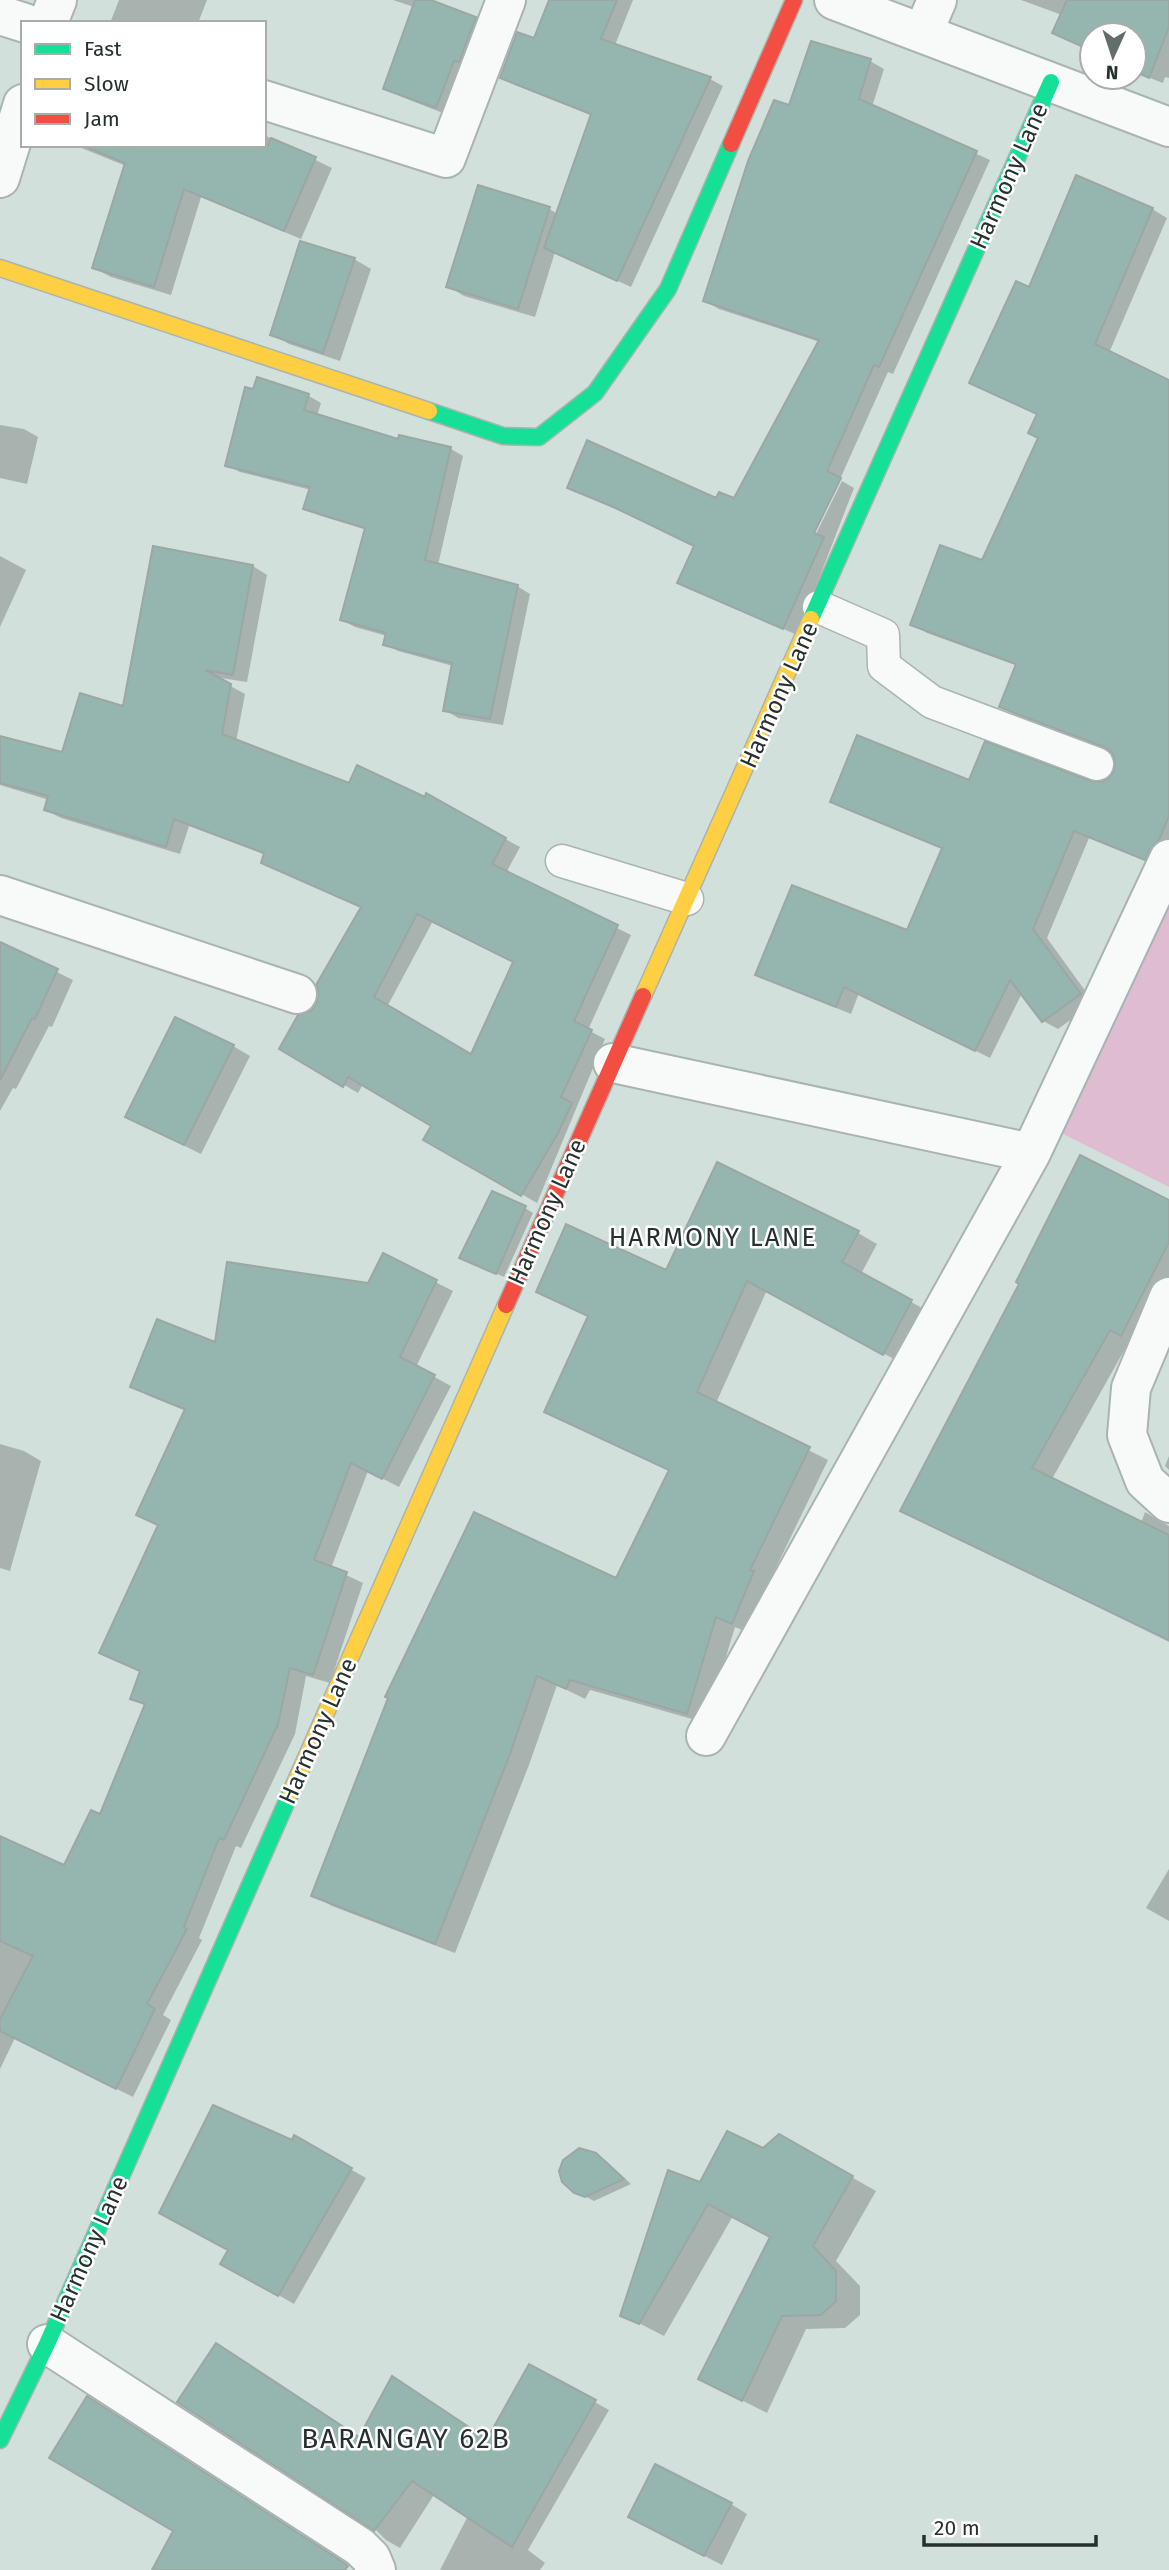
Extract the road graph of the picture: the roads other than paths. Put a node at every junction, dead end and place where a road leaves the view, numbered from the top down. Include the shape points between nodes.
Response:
1 (57, 0) edge
2 (506, 0) edge
3 (794, 0) edge
4 (834, 0) edge
5 (0, 15) edge
6 (930, 16) edge
7 (49, 21) edge
8 (21, 22) edge
9 (1051, 82) junction
10 (266, 101) edge
11 (21, 110) edge
12 (1169, 127) edge
13 (0, 178) edge
14 (0, 268) edge
15 (819, 607) junction
16 (1097, 764) dead end
17 (1169, 859) edge
18 (562, 861) dead end
19 (0, 895) edge
20 (687, 899) junction
21 (297, 994) dead end
22 (613, 1063) junction
23 (1031, 1153) junction
24 (1169, 1297) edge
25 (1169, 1503) edge
26 (706, 1736) dead end
27 (47, 2344) junction
28 (0, 2440) edge
29 (376, 2570) edge

1 - 7 street
2 - 10 street via 446,158
3 - 14 street via 668,289 595,393 539,437 503,436
4 - 6 street
5 - 8 street
6 - 9 street
9 - 12 street
9 - 15 street, Harmony Lane
11 - 13 street
15 - 16 lane via 883,635 884,666 932,702
15 - 20 street, Harmony Lane
17 - 23 street
18 - 20 lane
19 - 21 street
20 - 22 street, Harmony Lane
22 - 23 street
22 - 27 street, Harmony Lane
23 - 26 street
24 - 25 street via 1131,1388 1127,1434 1145,1481
27 - 28 street, Harmony Lane
27 - 29 street, Harmony Lane via 360,2547

